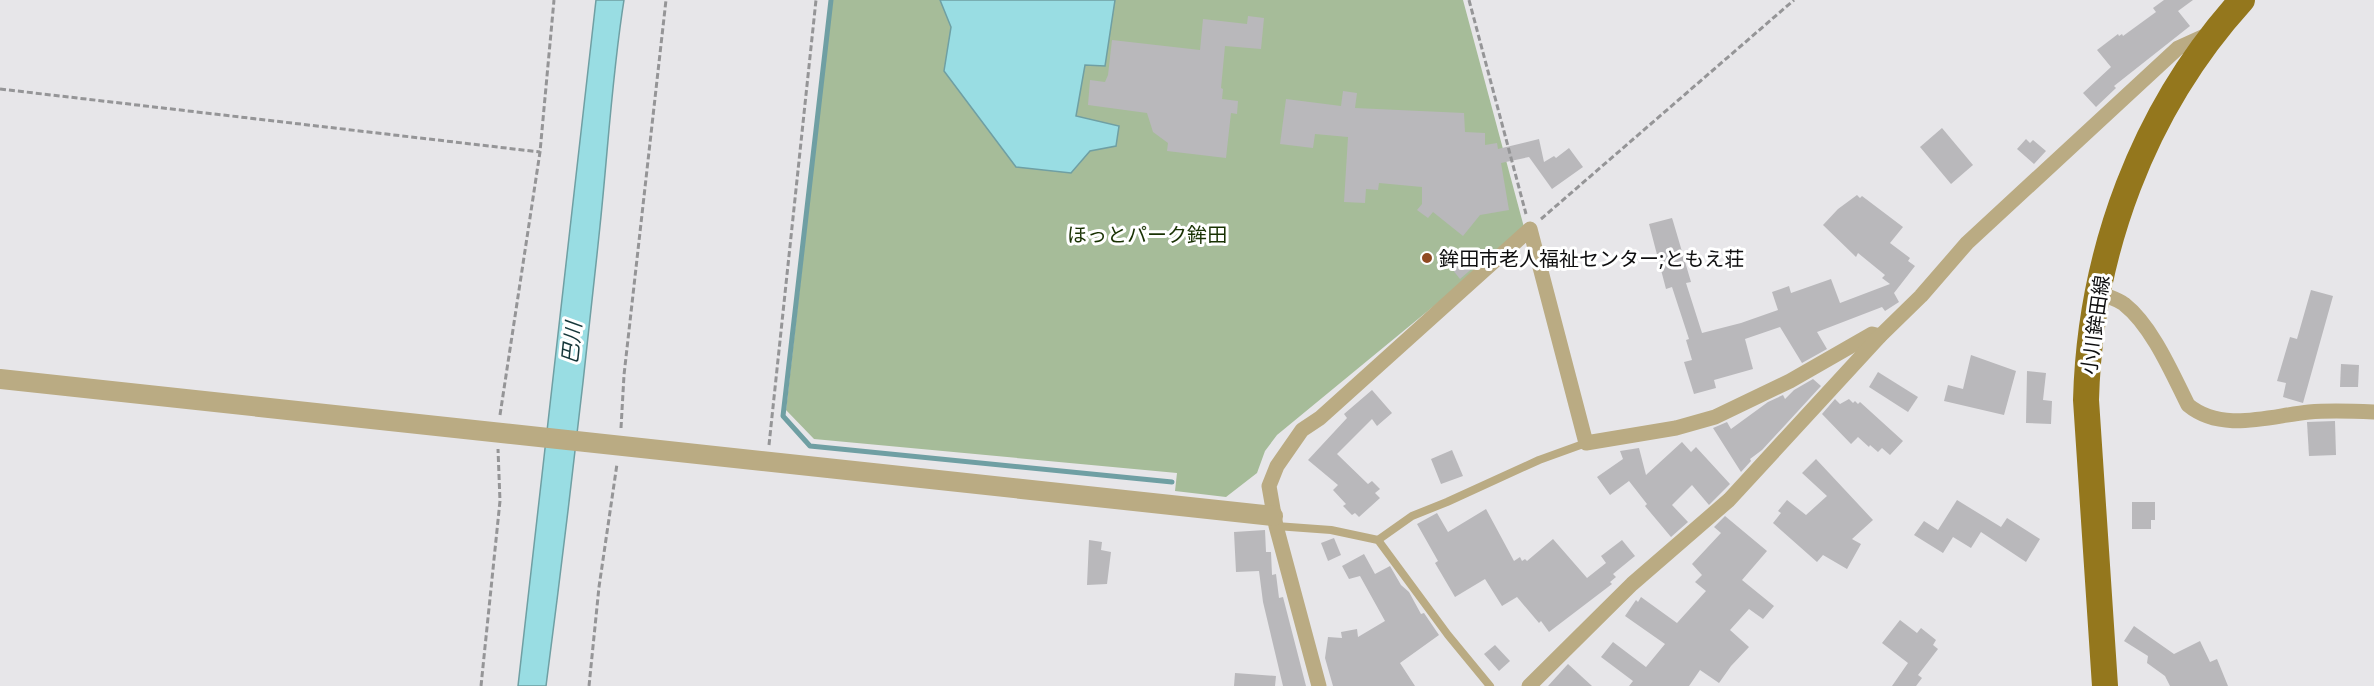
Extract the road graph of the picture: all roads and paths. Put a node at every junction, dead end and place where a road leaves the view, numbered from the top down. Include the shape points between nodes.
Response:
1 (554, 0) edge
2 (666, 0) edge
3 (816, 0) edge
4 (1469, 0) edge
5 (1794, 0) edge
6 (2242, 0) edge
7 (2216, 31) junction
8 (0, 89) edge
9 (540, 152) junction
10 (1530, 229) junction
11 (2098, 292) junction
12 (1880, 336) junction
13 (0, 379) edge
14 (2374, 412) edge
15 (503, 432) junction
16 (1586, 443) junction
17 (620, 446) junction
18 (768, 461) junction
19 (1274, 521) junction
20 (1378, 540) junction
21 (481, 686) edge
22 (589, 686) edge
23 (1319, 686) edge
24 (1490, 686) edge
25 (1529, 686) edge
26 (2105, 686) edge

1 - 9 path
2 - 17 path via 624,375
3 - 18 path
4 - 10 path
5 - 10 path
6 - 7 main road, 小川鉾田線
7 - 11 main road, 小川鉾田線 via 2173,91 2138,162 2118,216
7 - 12 street via 2178,48 1967,243 1922,296
8 - 9 path
9 - 15 path
10 - 16 street
10 - 19 street via 1302,430 1277,466 1269,486
11 - 14 street via 2123,303 2148,331 2188,405 2196,412 2224,421 2311,411
11 - 26 main road, 小川鉾田線 via 2086,400
12 - 16 street via 1872,334 1790,381 1715,417 1676,428
12 - 25 street via 1729,500 1632,584
13 - 15 street
15 - 17 street
15 - 21 path
16 - 20 lane via 1412,516
17 - 18 street
17 - 22 path
18 - 19 street
19 - 20 lane
19 - 23 street
20 - 24 lane

